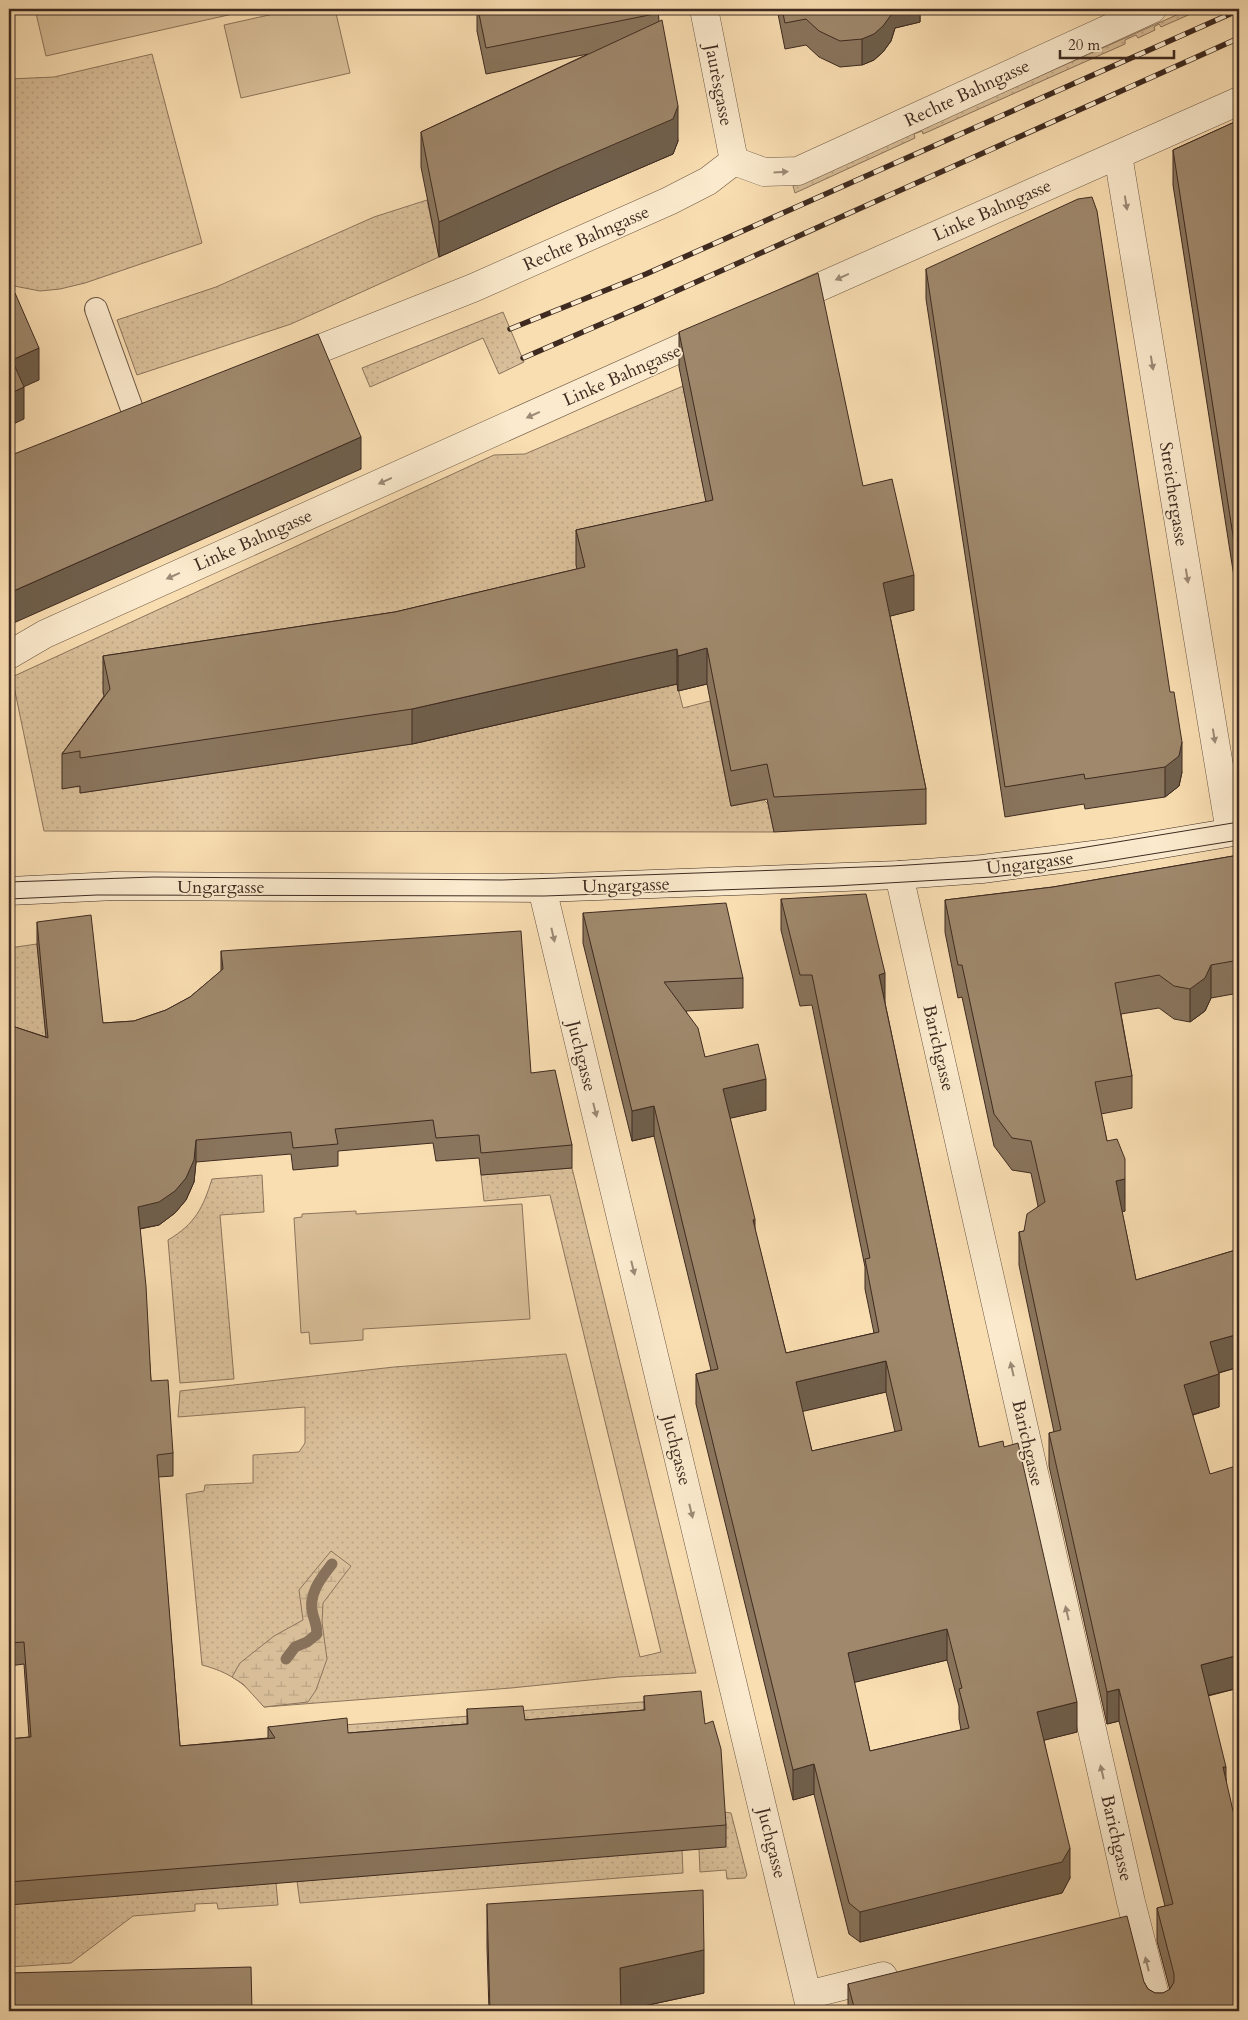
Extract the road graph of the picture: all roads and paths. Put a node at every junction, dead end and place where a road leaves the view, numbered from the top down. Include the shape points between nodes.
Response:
1 (704, 9) edge
2 (1152, 9) edge
3 (1239, 101) edge
4 (1118, 155) junction
5 (734, 160) junction
6 (96, 309) dead end
7 (762, 312) edge
8 (737, 323) edge
9 (262, 371) edge
10 (161, 410) edge
11 (136, 420) junction
12 (110, 431) edge
13 (9, 655) edge
14 (1235, 831) edge
15 (900, 875) junction
16 (10, 886) edge
17 (542, 888) junction
18 (908, 1970) edge
19 (809, 2003) edge
20 (1159, 2011) edge

1 - 5 street, Jaurèsgasse
5 -> 2 street, Rechte Bahngasse via 764,172 798,170
3 - 4 street, Linke Bahngasse
4 -> 7 street, Linke Bahngasse
4 -> 14 street, Streichergasse
5 - 9 street, Rechte Bahngasse via 708,181 669,201 473,288
6 - 11 lane
8 -> 13 street, Linke Bahngasse via 54,630
10 - 11 street
11 - 12 street
14 - 15 street, Ungargasse via 1109,853
15 - 17 street, Ungargasse
20 -> 15 street, Barichgasse via 1125,1917
16 - 17 street, Ungargasse
17 -> 19 street, Juchgasse
18 - 19 street

